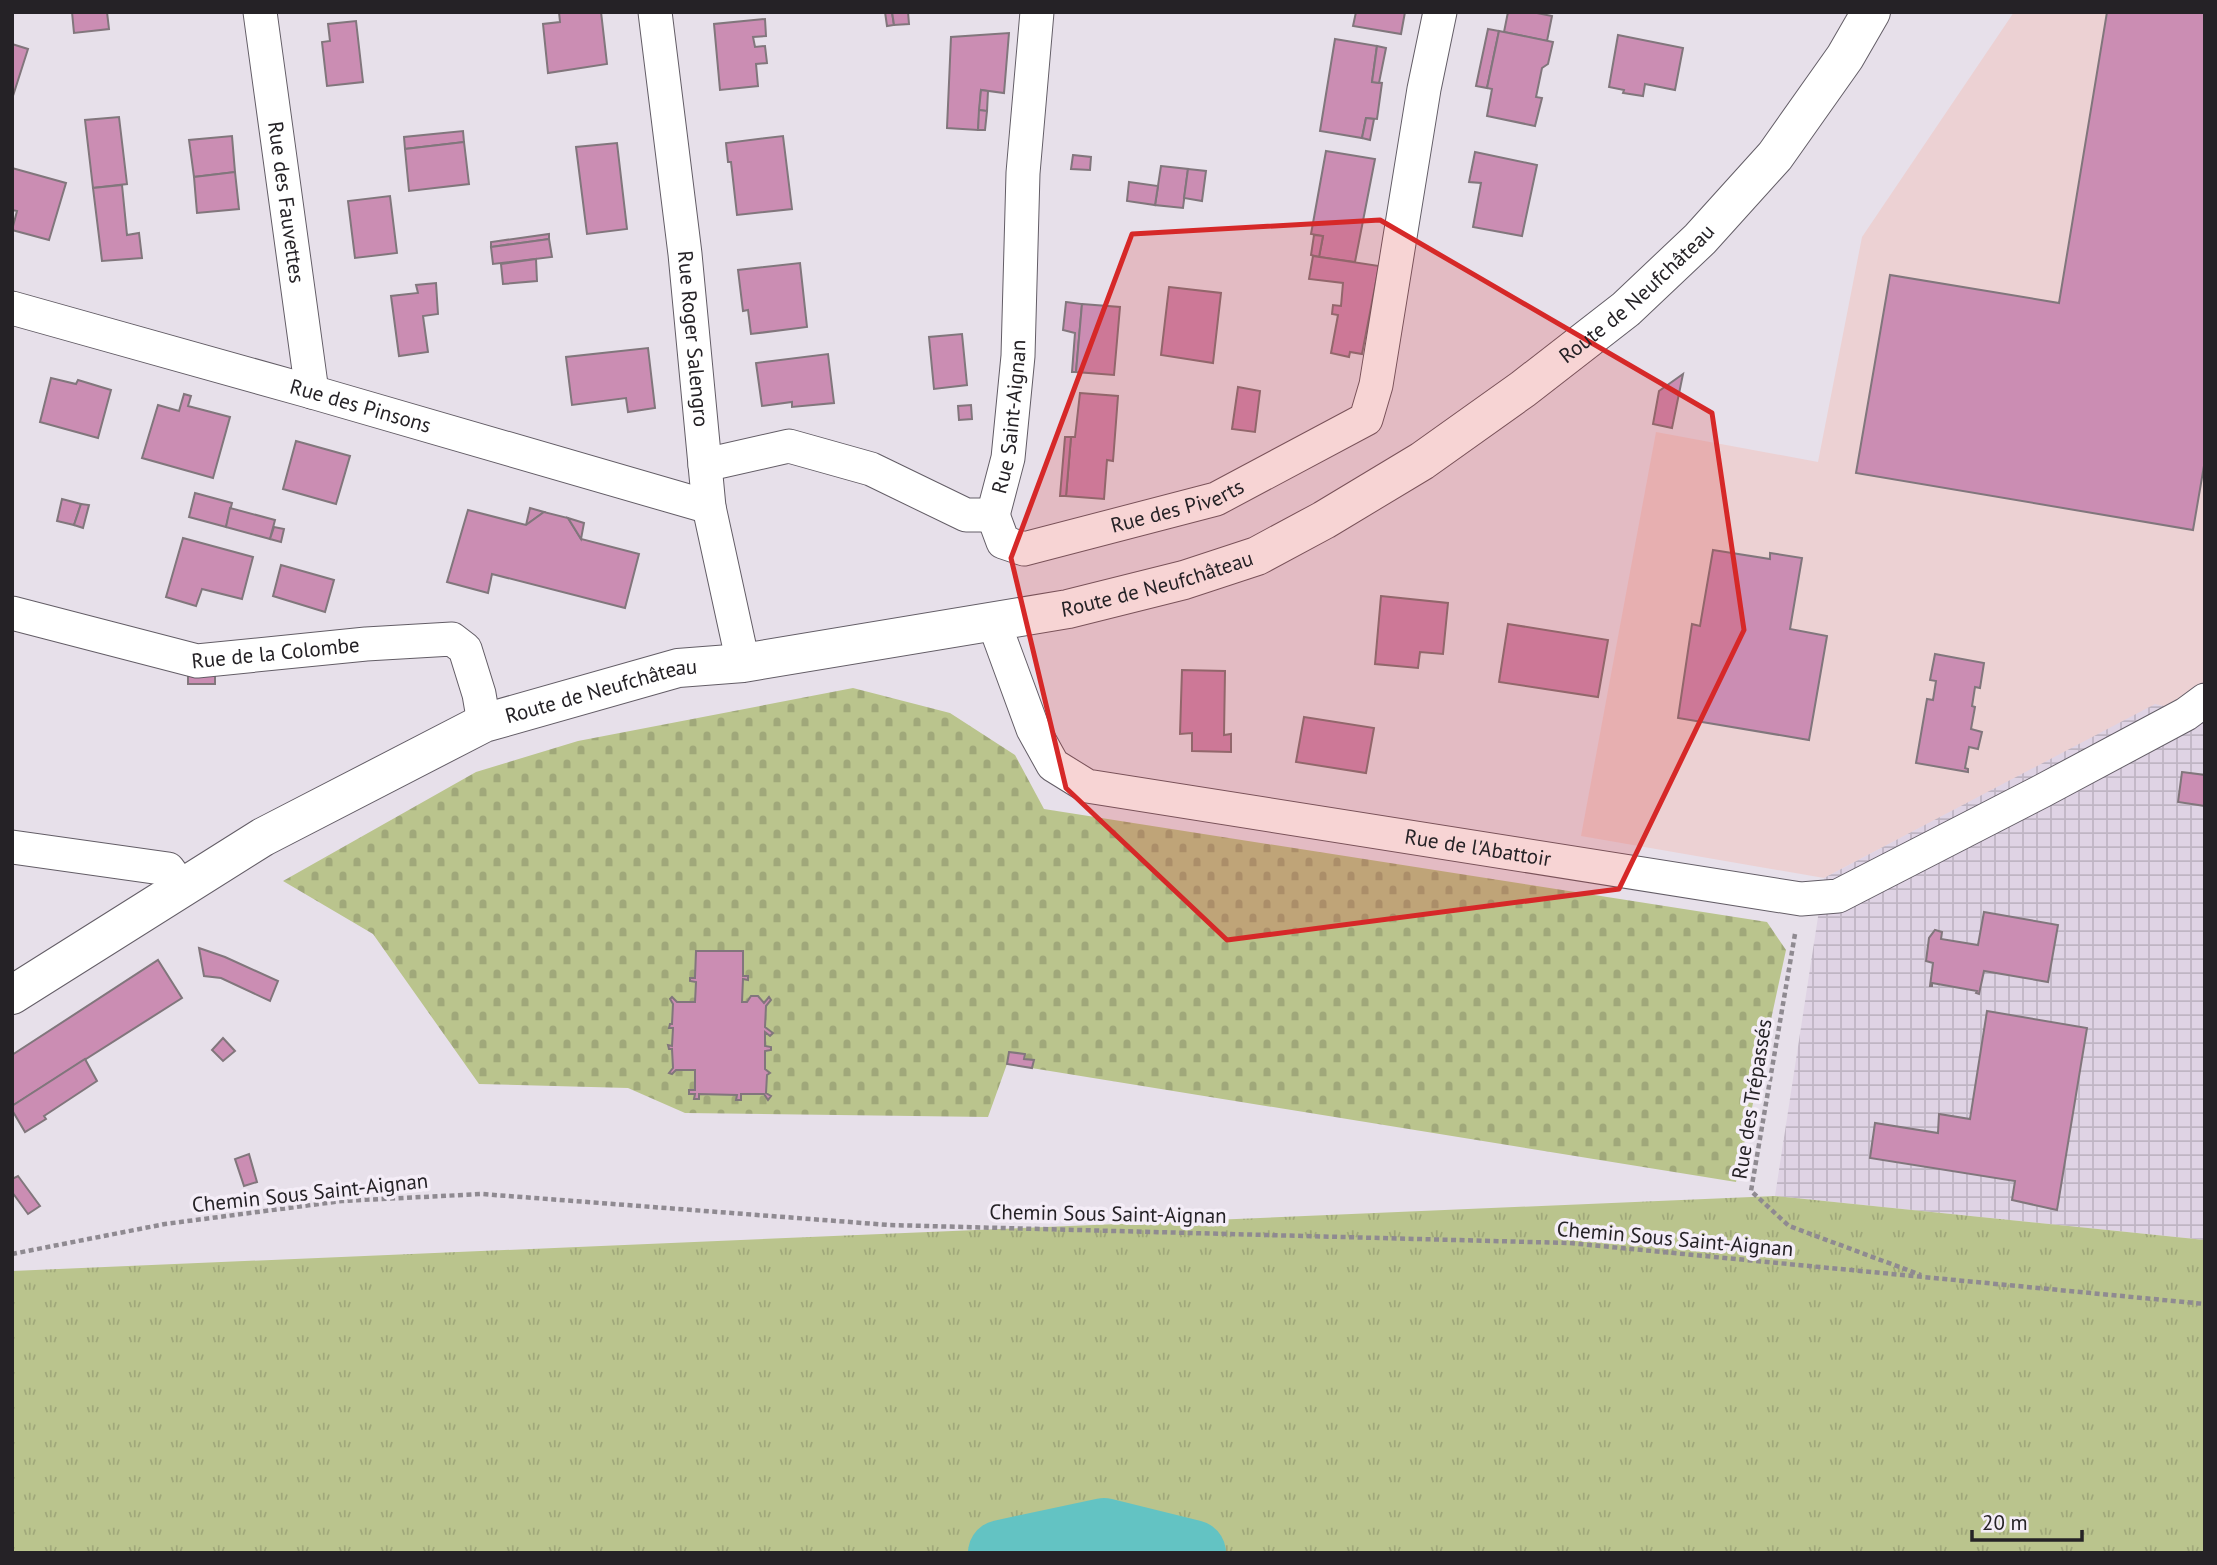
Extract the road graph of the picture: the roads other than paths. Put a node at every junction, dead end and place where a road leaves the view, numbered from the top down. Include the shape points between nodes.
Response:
1 (260, 12) edge
2 (655, 12) edge
3 (1037, 12) edge
4 (1440, 12) edge
5 (1871, 12) edge
6 (12, 308) edge
7 (312, 391) junction
8 (705, 465) junction
9 (709, 507) junction
10 (992, 516) junction
11 (12, 612) edge
12 (993, 620) junction
13 (743, 663) junction
14 (2205, 700) edge
15 (484, 723) junction
16 (12, 847) edge
17 (182, 888) junction
18 (12, 995) edge

1 - 7 street, Rue des Fauvettes
2 - 8 street, Rue Roger Salengro
3 - 10 street, Rue Saint-Aignan via 1023,173 1018,356 1008,458
4 - 10 street, Rue des Piverts via 1376,384 1366,419 1216,499 1024,548 1003,542
5 - 12 main road, Route de Neufchâteau via 1775,156 1700,239 1626,309 1422,461 1257,556 1081,606
6 - 7 street, Rue des Pinsons
7 - 9 street, Rue des Pinsons
8 - 9 street, Rue Roger Salengro
8 - 10 street, Rue Saint-Aignan via 789,446 871,469 966,515
9 - 13 street, Rue Roger Salengro
11 - 15 street, Rue de la Colombe via 197,661 452,639 465,649
12 - 13 main road, Route de Neufchâteau
12 - 14 street, Rue de l'Abattoir via 1046,753 1053,765 1087,786 1801,898 1838,896
13 - 15 main road, Route de Neufchâteau via 678,667
15 - 17 main road, Route de Neufchâteau via 263,837
16 - 17 street via 168,869
17 - 18 main road, Route de Neufchâteau

